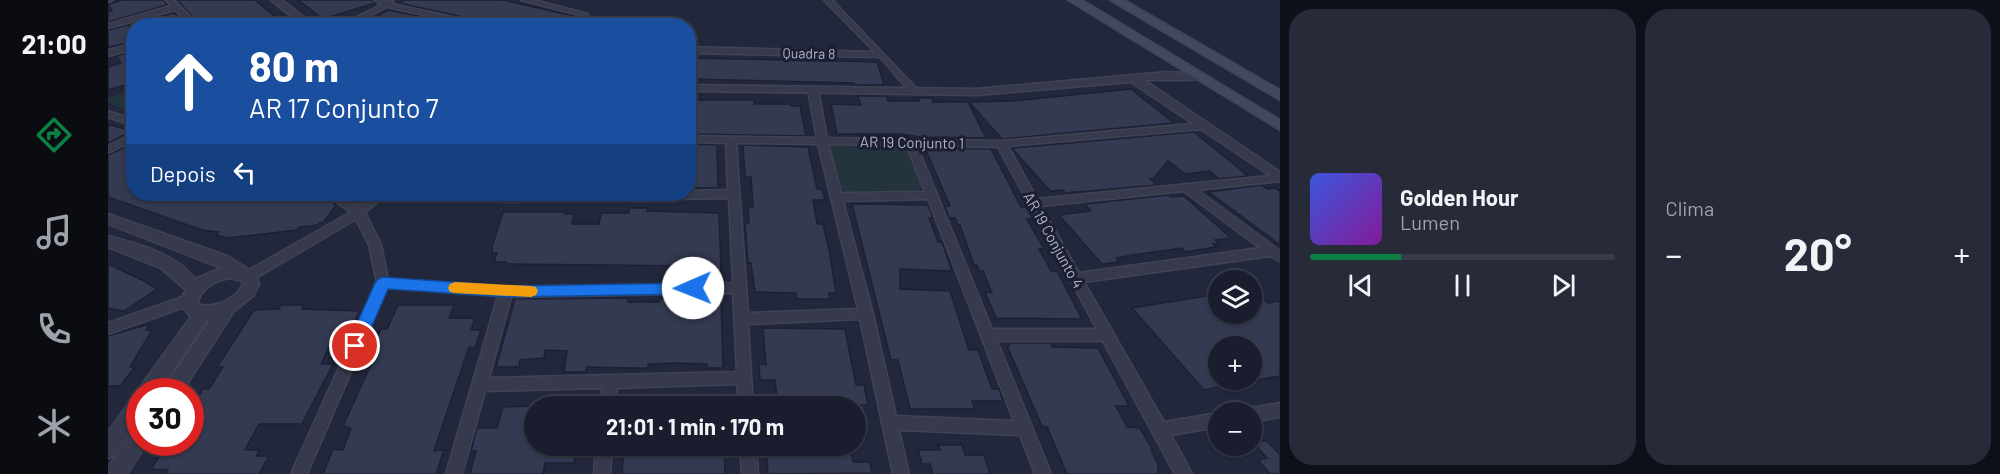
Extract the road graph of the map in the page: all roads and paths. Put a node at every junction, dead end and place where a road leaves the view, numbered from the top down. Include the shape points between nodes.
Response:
1 (170, 0) edge
2 (276, 0) edge
3 (395, 0) edge
4 (525, 0) edge
5 (828, 0) edge
6 (1110, 0) edge
7 (1116, 0) edge
8 (1076, 1) edge
9 (382, 2) edge
10 (176, 7) junction
11 (137, 18) edge
12 (187, 18) edge
13 (300, 18) edge
14 (355, 18) edge
15 (453, 18) edge
16 (580, 18) edge
17 (126, 21) edge
18 (1150, 22) junction
19 (108, 26) edge
20 (126, 48) edge
21 (696, 50) edge
22 (108, 53) edge
23 (882, 55) junction
24 (1173, 60) junction
25 (1167, 75) junction
26 (1200, 77) junction
27 (1133, 78) junction
28 (696, 87) edge
29 (813, 90) junction
30 (914, 91) junction
31 (1280, 96) edge
32 (108, 114) edge
33 (126, 120) edge
34 (1203, 126) junction
35 (1280, 126) edge
36 (126, 140) edge
37 (696, 140) edge
38 (731, 140) junction
39 (822, 140) junction
40 (911, 143) junction
41 (1001, 144) junction
42 (108, 150) edge
43 (1280, 178) edge
44 (1186, 187) junction
45 (696, 194) edge
46 (734, 194) junction
47 (932, 195) junction
48 (836, 197) junction
49 (343, 201) edge
50 (372, 201) edge
51 (1034, 203) junction
52 (359, 212) junction
53 (108, 219) edge
54 (108, 241) edge
55 (1276, 254) edge
56 (244, 274) junction
57 (1076, 278) junction
58 (383, 283) junction
59 (739, 288) junction
60 (507, 292) junction
61 (191, 295) junction
62 (227, 309) junction
63 (202, 314) junction
64 (866, 314) junction
65 (741, 320) junction
66 (108, 329) edge
67 (987, 335) junction
68 (1107, 335) junction
69 (158, 378) edge
70 (180, 378) edge
71 (744, 378) junction
72 (610, 382) junction
73 (480, 385) junction
74 (609, 396) edge
75 (745, 396) edge
76 (1280, 410) edge
77 (1262, 413) edge
78 (1208, 422) edge
79 (891, 423) junction
80 (126, 424) edge
81 (1024, 428) junction
82 (1160, 430) junction
83 (108, 449) edge
84 (128, 456) edge
85 (603, 456) edge
86 (749, 456) edge
87 (115, 474) edge
88 (299, 474) edge
89 (454, 474) edge
90 (602, 474) edge
91 (750, 474) edge
92 (901, 474) edge
93 (1043, 474) edge
94 (1184, 474) edge

1 - 10 street
2 - 13 street
3 - 9 street
4 - 16 street via 584,14
5 - 23 street
6 - 18 main road
7 - 18 main road
8 - 24 main road
9 - 14 street
9 - 15 street
10 - 11 street
10 - 12 street
17 - 19 street
18 - 31 main road
20 - 22 street
21 - 23 street, Quadra 8
23 - 30 street
24 - 25 street via 1174,69
24 - 26 main road
25 - 26 street
25 - 27 street
26 - 35 main road
27 - 30 street via 977,92
27 - 34 street
28 - 29 street
29 - 30 street
29 - 39 street
32 - 33 street
34 - 41 street, AR 19 Conjunto 1
34 - 43 street
36 - 42 street
37 - 38 street, AR 19 Conjunto 1
38 - 39 street, AR 19 Conjunto 1
38 - 46 street
39 - 40 street, AR 19 Conjunto 1
39 - 48 street
40 - 41 street, AR 19 Conjunto 1
40 - 47 street
41 - 51 street, AR 19 Conjunto 4
43 - 44 street
44 - 51 street
44 - 55 street
45 - 46 street
46 - 59 street
47 - 48 street
47 - 67 street
48 - 64 street
49 - 52 street
50 - 52 street
51 - 57 street, AR 19 Conjunto 4
52 - 56 street
52 - 58 street via 375,245
53 - 56 street via 222,260
54 - 61 street via 169,263 188,278
55 - 57 street
56 - 61 street via 216,275
56 - 62 street via 251,282 250,288
57 - 68 street, AR 19 Conjunto 4
58 - 60 street
58 - 88 street
59 - 60 street
59 - 65 street
60 - 73 street
61 - 63 street via 189,307
61 - 66 street
62 - 63 street
62 - 70 street
63 - 69 street
64 - 65 street
64 - 79 street
65 - 71 street
67 - 68 street
67 - 81 street
68 - 82 street, AR 19 Conjunto 4
71 - 72 street
71 - 75 street
72 - 73 street
72 - 74 street
73 - 89 street
76 - 77 street
78 - 82 street
79 - 81 street
79 - 92 street
80 - 83 street
81 - 93 street
82 - 94 street, AR 19 Conjunto 4
84 - 87 street
85 - 90 street
86 - 91 street

